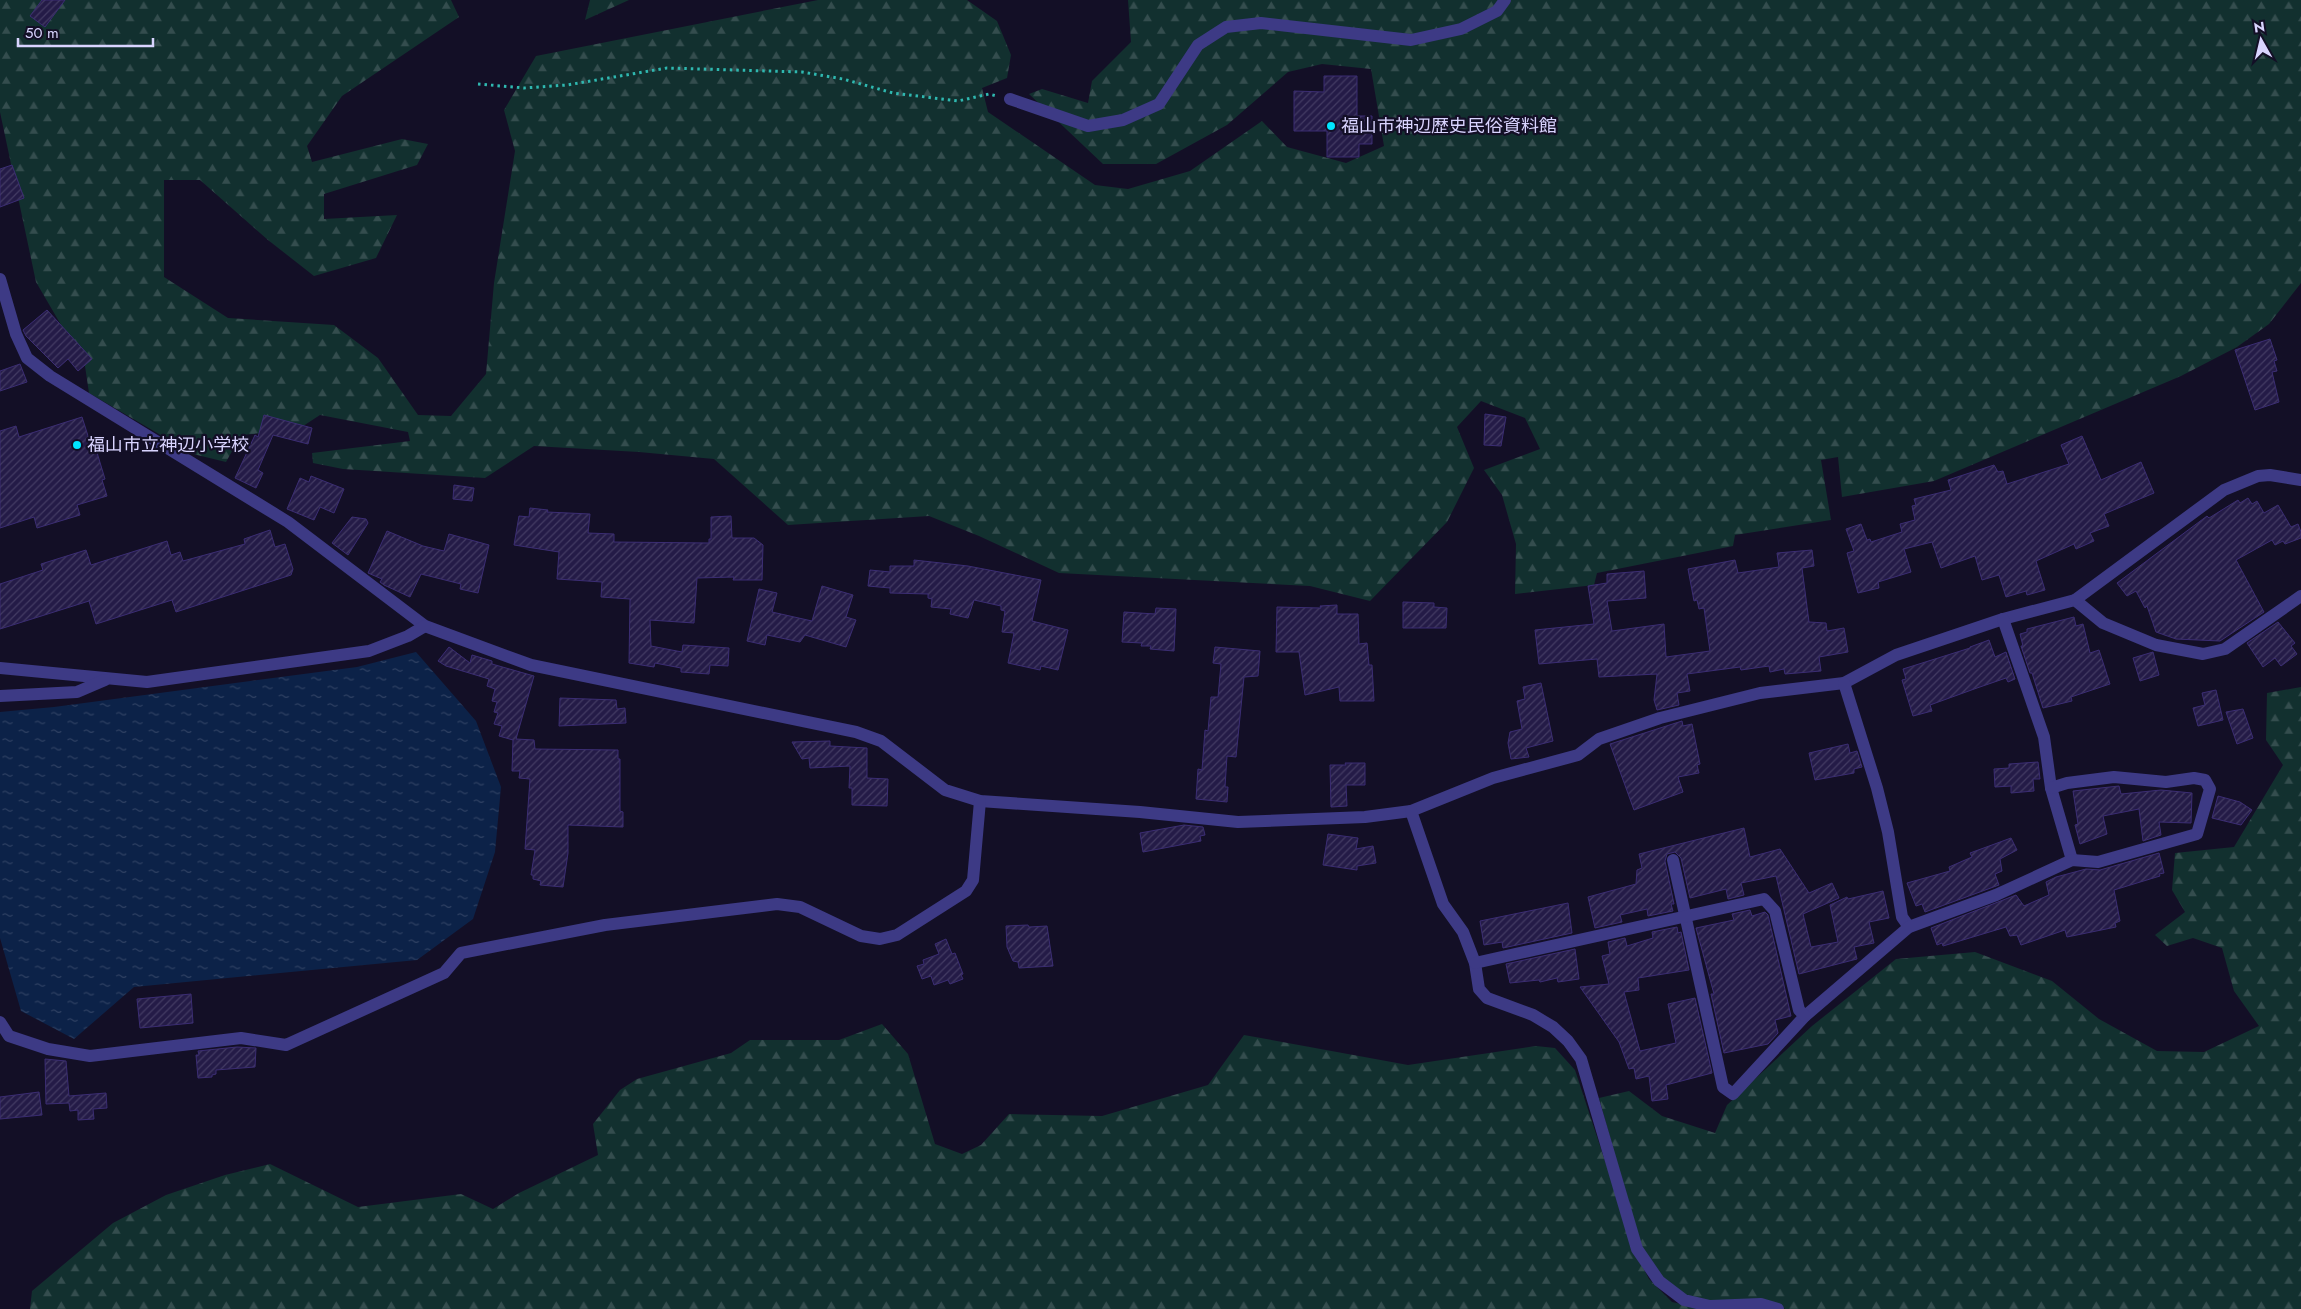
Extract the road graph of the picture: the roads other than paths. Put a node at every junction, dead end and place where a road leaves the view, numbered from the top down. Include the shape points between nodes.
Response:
1 (1505, 0) edge
2 (1010, 99) road end
3 (0, 279) edge
4 (2301, 480) edge
5 (2301, 596) edge
6 (2075, 600) junction
7 (2003, 619) junction
8 (425, 626) junction
9 (0, 668) edge
10 (107, 679) junction
11 (1844, 683) junction
12 (0, 696) edge
13 (2051, 788) junction
14 (980, 801) junction
15 (1410, 811) junction
16 (1673, 860) dead end
17 (2072, 860) junction
18 (1685, 916) junction
19 (1909, 926) junction
20 (1475, 963) junction
21 (1805, 1016) junction
22 (0, 1022) edge
23 (4, 1040) edge
24 (1778, 1309) edge

1 - 2 street via 1497,12 1461,29 1411,40 1261,22 1226,28 1198,45 1159,104 1123,120 1088,126
3 - 8 street via 16,334 27,358 50,376 288,522
4 - 6 street via 2258,476 2224,490
5 - 6 street via 2225,649 2203,654 2156,645 2103,623
6 - 7 street
7 - 11 street via 1896,655
7 - 13 street via 2044,737
8 - 10 street via 369,651 147,682
8 - 14 street via 531,665 856,732 880,741 945,790
9 - 10 street
10 - 12 street via 77,692
11 - 15 street via 1760,693 1660,718 1599,739 1578,755 1493,778
11 - 19 street via 1877,788 1902,917
13 - 17 street
13 - 17 street via 2114,777 2166,782 2194,778 2205,780 2210,789 2197,834 2104,861
14 - 15 street via 1238,822 1365,817
14 - 23 street via 973,880 966,891 897,935 880,939 861,936 800,908 777,904 742,907 605,925 461,953 444,973 286,1045 241,1038 90,1056
15 - 20 street via 1444,904 1463,932
16 - 18 street
17 - 19 street via 1996,895
18 - 20 street
18 - 21 street via 1764,899 1775,911 1799,1010
18 - 21 street via 1722,1087 1733,1094
19 - 21 street
20 - 24 street via 1479,989 1487,998 1533,1015 1553,1027 1581,1059 1638,1249 1659,1280 1684,1300 1710,1306 1761,1304
22 - 23 street

